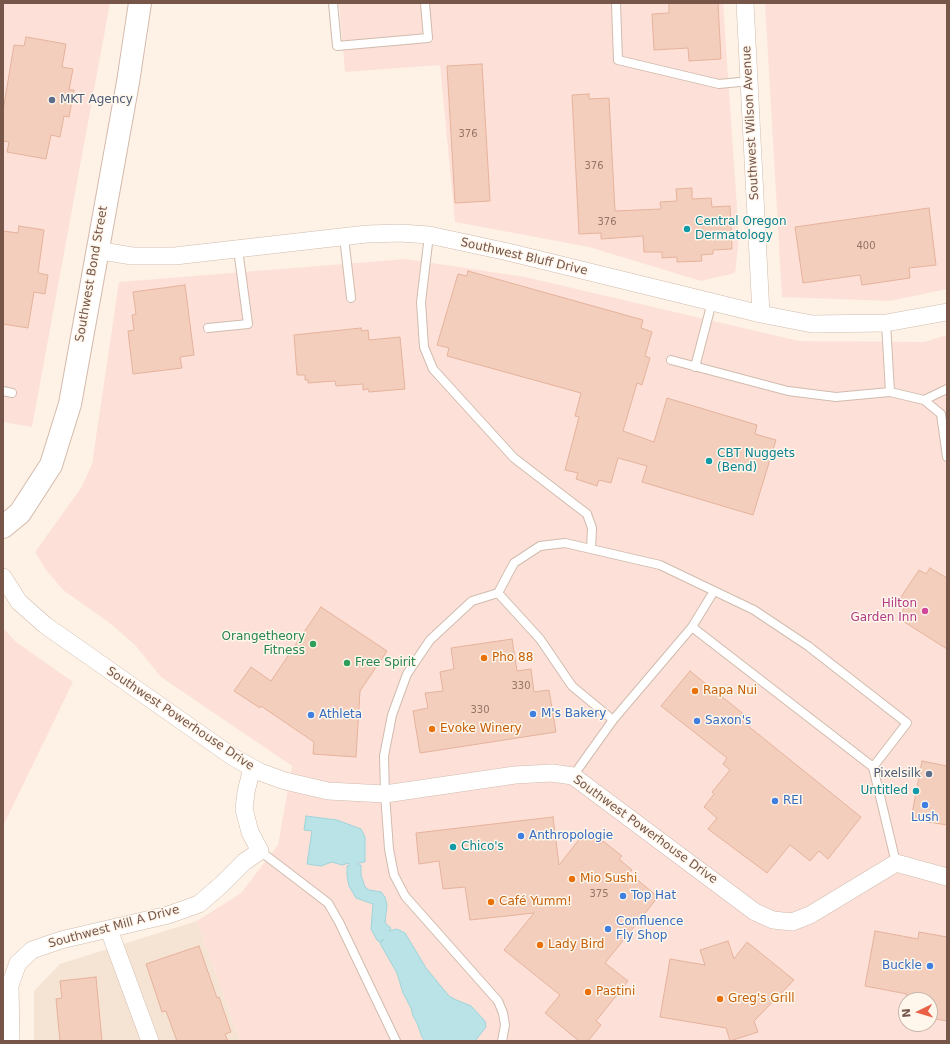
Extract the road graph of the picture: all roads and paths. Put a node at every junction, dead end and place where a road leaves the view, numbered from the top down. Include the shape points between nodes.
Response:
1 (140, 3) edge
2 (333, 3) edge
3 (425, 3) edge
4 (616, 3) edge
5 (745, 3) edge
6 (750, 81) junction
7 (429, 235) junction
8 (344, 236) junction
9 (238, 249) junction
10 (96, 250) junction
11 (351, 298) dead end
12 (712, 302) junction
13 (947, 312) edge
14 (761, 314) junction
15 (886, 323) junction
16 (208, 328) dead end
17 (671, 360) dead end
18 (694, 366) junction
19 (947, 389) edge
20 (3, 391) edge
21 (890, 392) junction
22 (12, 393) dead end
23 (924, 400) junction
24 (947, 457) edge
25 (3, 527) edge
26 (592, 549) junction
27 (3, 577) edge
28 (714, 591) junction
29 (498, 593) junction
30 (692, 626) junction
31 (613, 720) junction
32 (873, 767) junction
33 (252, 768) junction
34 (573, 776) junction
35 (385, 794) junction
36 (260, 850) junction
37 (896, 863) junction
38 (947, 877) edge
39 (109, 930) junction
40 (11, 1041) edge
41 (150, 1041) edge
42 (396, 1041) edge
43 (502, 1041) edge

1 - 10 street, Southwest Bond Street via 128,82
2 - 3 lane via 337,46 428,38
4 - 6 lane via 618,60 719,84
5 - 6 street, Southwest Wilson Avenue
6 - 14 street, Southwest Wilson Avenue
7 - 8 street, Southwest Bluff Drive via 400,233
7 - 12 street, Southwest Bluff Drive
7 - 26 lane via 421,302 424,347 433,369 514,458 587,514 592,528
8 - 9 street, Southwest Bluff Drive
8 - 11 lane
9 - 10 street, Southwest Bluff Drive via 175,256 132,256
9 - 16 lane via 248,324
10 - 25 street, Southwest Bond Street via 70,404 51,465 20,512
12 - 14 street, Southwest Bluff Drive
12 - 18 lane
13 - 15 street, Southwest Bluff Drive
14 - 15 street, Southwest Bluff Drive via 812,324
15 - 21 lane
17 - 18 lane
18 - 21 lane via 788,391 836,397
19 - 23 lane
20 - 22 lane
21 - 23 lane
23 - 24 lane via 941,414
26 - 28 lane via 660,566
26 - 29 lane via 565,543 540,546 514,563
27 - 33 street, Southwest Powerhouse Drive via 19,602 45,625 177,719
28 - 30 lane
28 - 32 lane via 754,610 808,646 907,723
29 - 31 lane via 540,639 572,686
29 - 35 lane via 472,602 430,640 407,674 390,722 384,756
30 - 31 lane
30 - 32 lane
31 - 34 lane
32 - 37 lane
33 - 35 street, Southwest Powerhouse Drive via 268,776 307,787
33 - 36 street via 244,809 250,832
34 - 35 street, Southwest Powerhouse Drive via 552,773 515,775
34 - 37 street, Southwest Powerhouse Drive via 755,912 773,920 792,922 810,915
35 - 43 lane via 391,865 398,884 414,906 498,1001 505,1026
36 - 39 street, Southwest Mill A Drive via 198,904 168,915
36 - 42 lane via 328,903 342,926
37 - 38 street
39 - 40 street, Southwest Mill A Drive via 61,940 32,950 18,963 10,985
39 - 41 street

